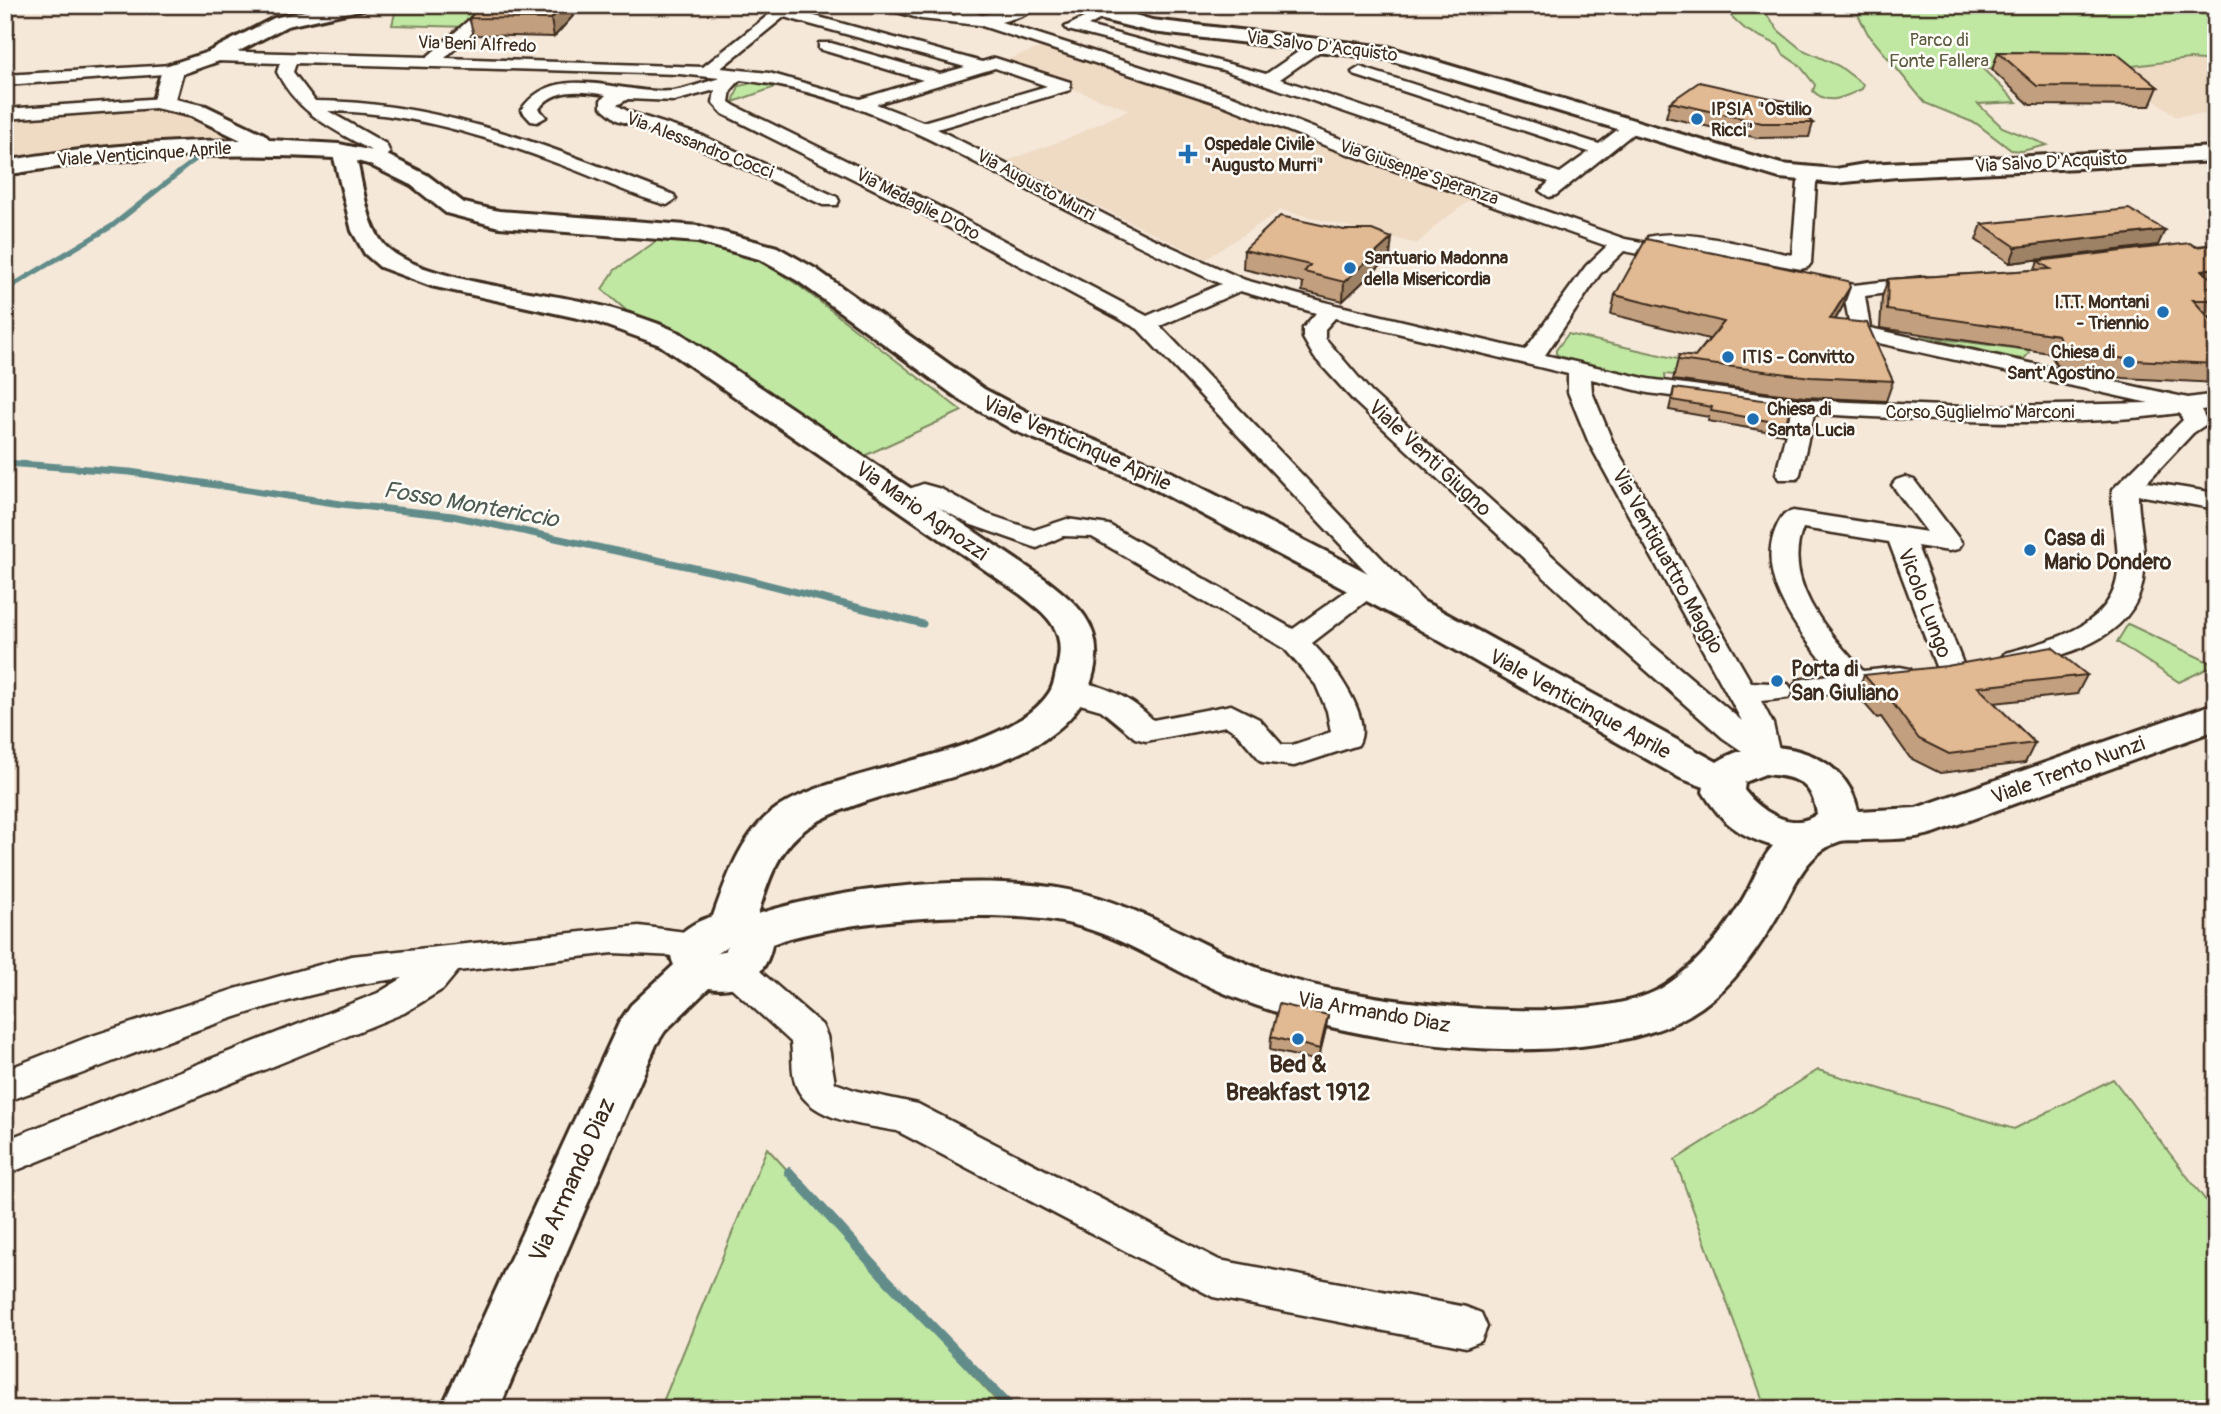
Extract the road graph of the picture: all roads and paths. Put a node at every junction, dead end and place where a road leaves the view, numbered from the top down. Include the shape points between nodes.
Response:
1 (357, 5) edge
2 (495, 5) edge
3 (881, 5) edge
4 (945, 5) edge
5 (1036, 5) edge
6 (786, 9) edge
7 (1095, 10) edge
8 (980, 20) junction
9 (1010, 24) junction
10 (1105, 38) junction
11 (812, 42) dead end
12 (1320, 44) junction
13 (1073, 50) junction
14 (215, 56) junction
15 (290, 58) junction
16 (431, 62) junction
17 (988, 65) junction
18 (172, 70) junction
19 (708, 71) junction
20 (1360, 72) dead end
21 (732, 78) junction
22 (938, 79) junction
23 (5, 80) edge
24 (1268, 80) junction
25 (1487, 83) junction
26 (626, 94) junction
27 (1448, 100) junction
28 (168, 104) junction
29 (860, 104) junction
30 (197, 106) junction
31 (309, 106) junction
32 (5, 114) edge
33 (537, 117) dead end
34 (1394, 123) junction
35 (922, 128) junction
36 (1631, 128) junction
37 (1674, 141) junction
38 (1340, 145) junction
39 (273, 147) junction
40 (1601, 150) junction
41 (2214, 153) edge
42 (346, 159) junction
43 (5, 168) edge
44 (1891, 171) junction
45 (1811, 175) junction
46 (1562, 180) junction
47 (667, 198) dead end
48 (830, 201) dead end
49 (1528, 210) junction
50 (1620, 244) junction
51 (1948, 280) edge
52 (1238, 284) junction
53 (1854, 291) junction
54 (1330, 310) junction
55 (1146, 324) junction
56 (1531, 358) junction
57 (1579, 370) junction
58 (2216, 401) edge
59 (2182, 404) junction
60 (1804, 407) junction
61 (1788, 474) dead end
62 (1905, 485) dead end
63 (2128, 486) junction
64 (907, 498) junction
65 (2216, 501) edge
66 (1899, 533) junction
67 (1369, 588) junction
68 (1423, 616) junction
69 (1294, 642) junction
70 (1973, 666) junction
71 (1857, 682) junction
72 (1808, 687) dead end
73 (1069, 691) junction
74 (1778, 691) dead end
75 (1742, 692) junction
76 (2216, 716) edge
77 (1769, 755) junction
78 (1724, 780) junction
79 (1829, 822) junction
80 (1772, 845) junction
81 (721, 949) junction
82 (449, 958) junction
83 (5, 1086) edge
84 (5, 1158) edge
85 (1466, 1327) dead end
86 (470, 1409) edge

1 - 14 main road via 281,22
2 - 16 street
3 - 8 street via 925,17
4 - 8 street
5 - 9 street
6 - 17 street
6 - 19 street
7 - 10 street via 1073,27
7 - 12 main road, Via Salvo D'Acquisto via 1152,26
8 - 9 street, Via Giuseppe Speranza
9 - 13 street, Via Giuseppe Speranza
10 - 13 street
10 - 24 street
11 - 22 street
12 - 24 street
12 - 25 main road, Via Salvo D'Acquisto via 1388,53
13 - 38 street, Via Giuseppe Speranza via 1229,101
14 - 15 street, Via Beni Alfredo
14 - 18 main road
14 - 30 main road
15 - 16 street, Via Beni Alfredo
15 - 31 street via 285,72 289,83
16 - 19 street, Via Beni Alfredo
17 - 22 street
17 - 35 street via 1064,86
18 - 23 street
18 - 28 main road
19 - 21 street, Via Beni Alfredo
20 - 27 street
21 - 26 street, Via Alessandro Cocci via 674,96
21 - 29 street, Via Augusto Murri via 769,78
21 - 55 street, Via Medaglie D'Oro via 720,96 729,110
22 - 29 street
24 - 34 street
25 - 27 street
25 - 36 main road, Via Salvo D'Acquisto
26 - 33 street via 576,85 558,88 533,104 530,110
26 - 48 street, Via Alessandro Cocci via 609,100 609,107 623,116 698,140
27 - 34 street
27 - 40 street
28 - 30 main road
28 - 32 street
29 - 35 street, Via Augusto Murri
30 - 39 main road
31 - 42 street via 380,148 381,153
31 - 47 street via 412,114 523,145
34 - 38 street
34 - 46 street
35 - 52 street, Via Augusto Murri via 1138,239
36 - 37 main road, Via Salvo D'Acquisto
36 - 40 street
37 - 44 main road, Via Salvo D'Acquisto via 1752,162 1819,170
37 - 45 main road, Via Salvo D'Acquisto via 1757,166
38 - 49 street, Via Giuseppe Speranza
39 - 42 main road, Viale Venticinque Aprile
39 - 43 main road, Viale Venticinque Aprile via 121,151
40 - 46 street
41 - 44 main road, Via Salvo D'Acquisto
42 - 64 main road, Via Mario Agnozzi via 374,249 395,265 439,280 636,324 670,339
42 - 67 main road, Viale Venticinque Aprile via 419,180 455,208 476,214 699,234 768,253 807,275 973,396 1024,423 1154,476
44 - 45 main road, Via Salvo D'Acquisto
45 - 50 street via 1801,263 1689,242
46 - 49 street
49 - 50 street, Via Giuseppe Speranza
50 - 53 street
50 - 56 street via 1593,270
51 - 53 street
52 - 54 street, Via Augusto Murri
52 - 55 street
53 - 59 street via 1860,332
54 - 56 street
54 - 77 street, Viale Venti Giugno via 1314,328 1314,338 1363,397 1623,635 1734,731
55 - 68 street
56 - 57 street
57 - 60 street, Corso Guglielmo Marconi via 1648,386
57 - 75 street, Via Ventiquattro Maggio via 1580,392 1601,443
58 - 59 street, Corso Guglielmo Marconi
59 - 60 street, Corso Guglielmo Marconi via 2139,411 1965,414
59 - 63 street via 2196,423 2185,428
60 - 61 street
62 - 66 street, Vicolo Lungo via 1949,543
63 - 65 street
63 - 70 street via 2124,512 2131,569 2129,596 2108,620 2081,639
64 - 69 street via 932,494 978,519 1037,540 1049,530 1069,525 1100,531
64 - 73 main road, Via Mario Agnozzi via 1058,607 1078,634 1079,660
66 - 70 street, Vicolo Lungo
66 - 71 street via 1793,519 1783,549 1789,584 1818,638
67 - 68 main road, Viale Venticinque Aprile
67 - 69 street
68 - 78 main road, Viale Venticinque Aprile via 1694,768
69 - 73 street via 1326,680 1347,729 1347,738 1294,756 1273,755 1248,726 1231,715 1146,731 1126,709 1097,696
70 - 71 street
71 - 72 street
73 - 81 main road, Via Mario Agnozzi via 1063,703 1035,728 994,747 793,817 765,841
74 - 75 street
75 - 77 street, Via Ventiquattro Maggio
76 - 79 main road, Viale Trento Nunzi via 1919,823
77 - 78 main road via 1741,762
77 - 79 main road via 1825,782
78 - 80 main road via 1731,806
79 - 80 main road, Via Armando Diaz
80 - 81 main road, Via Armando Diaz via 1765,899 1709,978 1666,1008 1602,1025 1459,1027 1313,1004 1261,989 1087,911 1045,902 927,904 786,921
81 - 82 street via 639,939
81 - 85 street via 809,1036 814,1083 829,1098 904,1116 1213,1278
81 - 86 main road, Via Armando Diaz via 648,1018 636,1037
82 - 83 street via 351,970 235,1003
82 - 84 street via 430,979 391,1003

